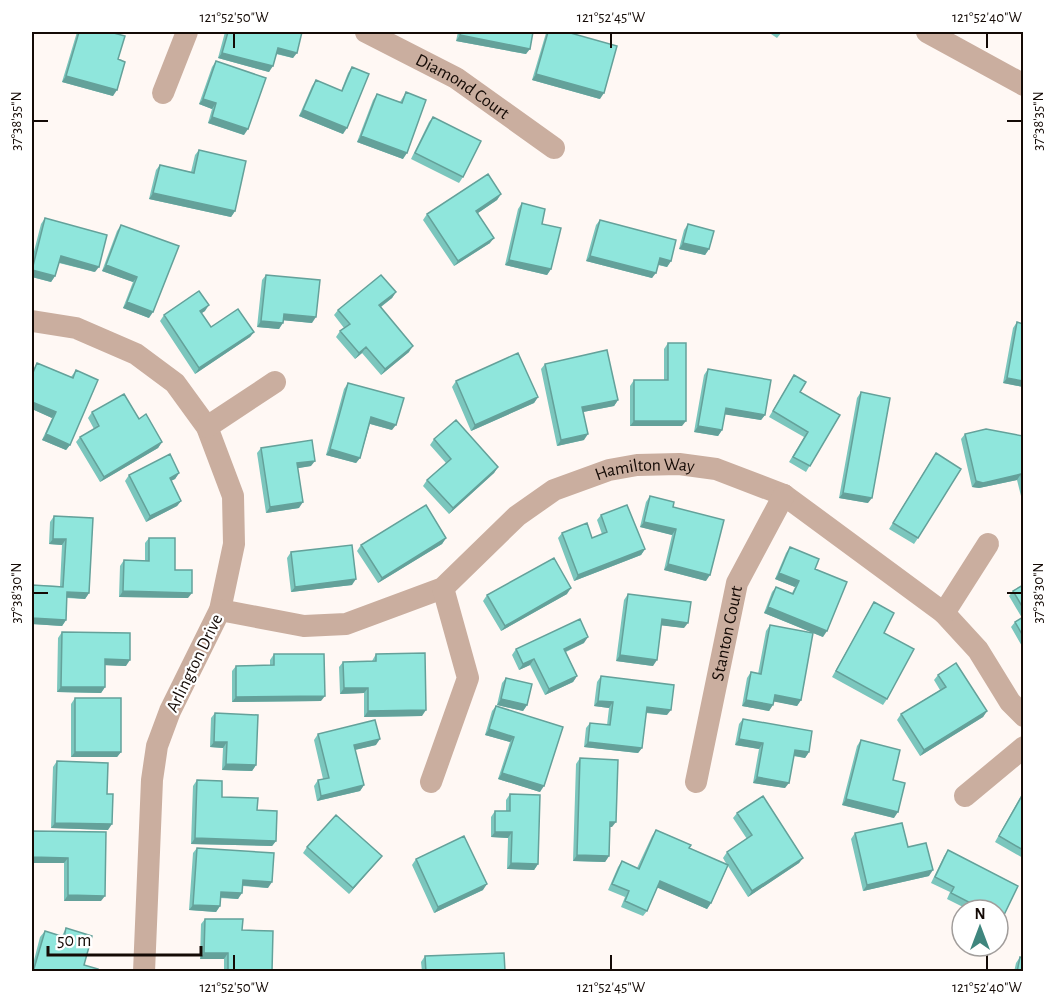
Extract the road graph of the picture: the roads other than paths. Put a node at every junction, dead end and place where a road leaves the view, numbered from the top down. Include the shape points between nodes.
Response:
1 (187, 32) edge
2 (366, 32) edge
3 (927, 32) edge
4 (1023, 85) edge
5 (163, 93) dead end
6 (554, 148) dead end
7 (32, 321) edge
8 (275, 382) dead end
9 (207, 427) junction
10 (784, 495) junction
11 (988, 544) dead end
12 (443, 588) junction
13 (220, 610) junction
14 (944, 613) junction
15 (1023, 716) edge
16 (1023, 747) edge
17 (431, 782) dead end
18 (696, 782) dead end
19 (965, 796) dead end
20 (144, 972) edge

1 - 5 street
2 - 6 street, Diamond Court via 456,78
3 - 4 street
7 - 9 street, Arlington Drive via 76,328 136,354 175,383
8 - 9 street
9 - 13 street, Arlington Drive via 233,496 234,544
10 - 12 street, Hamilton Way via 707,467 637,465 609,470 554,490 517,516
10 - 14 street, Hamilton Way
10 - 18 street, Stanton Court via 737,583
11 - 14 street
12 - 13 street, Hamilton Way via 346,624 304,626
12 - 17 street via 468,678
13 - 20 street, Arlington Drive via 157,746 152,780
14 - 15 street, Hamilton Way via 978,650
16 - 19 street

